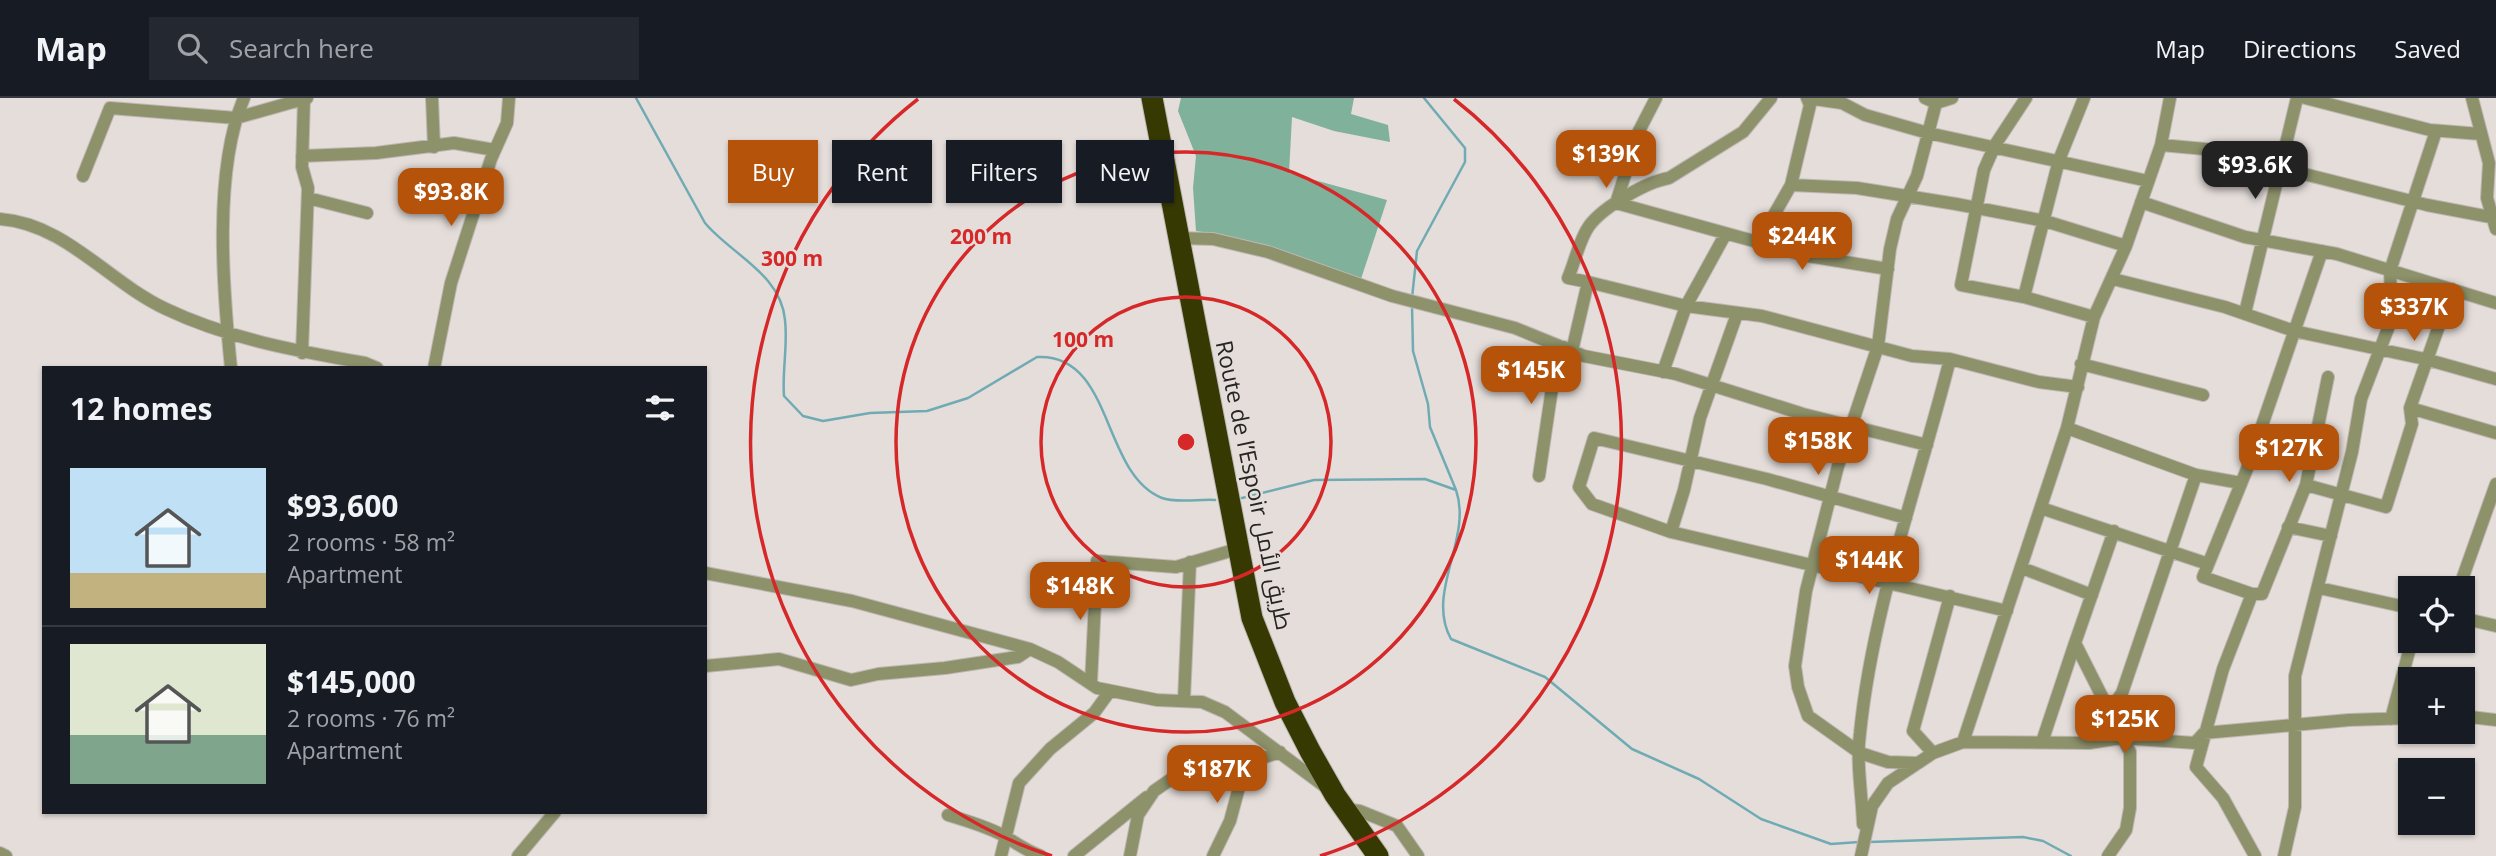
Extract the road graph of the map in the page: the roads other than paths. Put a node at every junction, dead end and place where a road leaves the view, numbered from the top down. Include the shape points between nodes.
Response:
1 (244, 98) edge
2 (305, 98) edge
3 (432, 98) edge
4 (509, 98) edge
5 (1152, 98) edge
6 (1656, 98) edge
7 (1771, 98) edge
8 (1807, 98) edge
9 (1952, 98) edge
10 (2024, 98) edge
11 (2084, 98) edge
12 (2170, 98) edge
13 (2297, 98) edge
14 (2305, 98) edge
15 (2473, 98) edge
16 (1930, 100) edge
17 (236, 118) junction
18 (2436, 131) junction
19 (1928, 132) junction
20 (2480, 134) junction
21 (1995, 145) junction
22 (2161, 145) junction
23 (434, 147) junction
24 (495, 150) junction
25 (302, 156) junction
26 (2059, 160) junction
27 (2281, 167) junction
28 (83, 176) dead end
29 (2148, 181) junction
30 (1791, 185) junction
31 (1908, 196) junction
32 (308, 198) junction
33 (2412, 201) junction
34 (2141, 202) junction
35 (1616, 204) junction
36 (1978, 209) junction
37 (367, 213) dead end
38 (0, 219) edge
39 (2045, 221) junction
40 (2495, 222) edge
41 (1725, 234) junction
42 (1178, 238) junction
43 (2261, 240) junction
44 (1759, 242) junction
45 (2126, 246) junction
46 (2322, 251) junction
47 (1888, 269) junction
48 (2390, 271) junction
49 (2113, 279) junction
50 (1588, 282) junction
51 (2452, 289) junction
52 (2024, 298) junction
53 (2496, 303) edge
54 (1686, 306) junction
55 (2245, 313) junction
56 (1737, 314) junction
57 (2095, 317) junction
58 (2294, 331) junction
59 (226, 332) junction
60 (1878, 346) junction
61 (1568, 349) junction
62 (2381, 350) junction
63 (302, 353) junction
64 (1950, 359) junction
65 (2425, 359) junction
66 (2081, 365) junction
67 (231, 366) edge
68 (372, 366) edge
69 (433, 366) edge
70 (1663, 372) junction
71 (2328, 377) dead end
72 (2496, 379) edge
73 (1712, 387) junction
74 (2078, 387) junction
75 (2203, 394) dead end
76 (2410, 408) junction
77 (1852, 426) junction
78 (2067, 428) junction
79 (2260, 429) junction
80 (2496, 433) edge
81 (2314, 440) junction
82 (1927, 445) junction
83 (1689, 461) junction
84 (1539, 475) dead end
85 (2196, 475) junction
86 (2241, 483) junction
87 (2496, 484) edge
88 (2306, 485) junction
89 (2341, 495) junction
90 (1830, 497) junction
91 (2041, 508) junction
92 (1906, 518) junction
93 (2288, 527) junction
94 (1671, 531) junction
95 (2114, 531) junction
96 (2331, 536) junction
97 (1237, 549) junction
98 (2170, 553) junction
99 (1190, 562) junction
100 (2208, 564) junction
101 (1812, 565) junction
102 (2022, 568) junction
103 (707, 573) edge
104 (2463, 576) edge
105 (1889, 582) junction
106 (2319, 588) junction
107 (2092, 594) junction
108 (2252, 594) junction
109 (1950, 596) junction
110 (2398, 605) edge
111 (2007, 611) junction
112 (2475, 621) edge
113 (2496, 626) edge
114 (2075, 643) junction
115 (1030, 649) junction
116 (2409, 653) edge
117 (707, 666) edge
118 (1091, 683) junction
119 (1110, 691) junction
120 (1184, 700) junction
121 (2108, 713) junction
122 (2475, 718) edge
123 (2391, 719) junction
124 (2398, 719) edge
125 (2496, 720) edge
126 (2295, 727) junction
127 (2204, 733) junction
128 (2121, 738) junction
129 (1964, 742) junction
130 (2042, 742) junction
131 (1280, 752) junction
132 (1933, 752) junction
133 (1860, 753) junction
134 (1917, 763) junction
135 (1245, 765) junction
136 (1154, 791) junction
137 (1340, 802) junction
138 (553, 814) edge
139 (948, 815) dead end
140 (1006, 837) junction
141 (1864, 841) junction
142 (0, 853) edge
143 (6, 856) edge
144 (518, 856) edge
145 (1001, 856) edge
146 (1041, 856) edge
147 (1073, 856) edge
148 (1130, 856) edge
149 (1213, 856) edge
150 (1378, 856) edge
151 (1418, 856) edge
152 (1861, 856) edge
153 (2108, 856) edge
154 (2255, 856) edge
155 (2284, 856) edge

1 - 17 street
2 - 17 street
2 - 25 street
3 - 23 street
4 - 24 street via 507,123
5 - 42 highway, Route de l’Espoir طريق الأمل
6 - 35 street via 1639,131
7 - 35 street via 1743,132 1669,178
8 - 19 street via 1842,103 1890,123
8 - 30 street via 1810,105
9 - 16 street
10 - 21 street
11 - 26 street
12 - 22 street
13 - 27 street
14 - 18 street
15 - 20 street
16 - 19 street
17 - 28 street via 110,108
17 - 59 street via 225,203
18 - 20 street
18 - 33 street
19 - 21 street
19 - 31 street
20 - 40 street via 2489,163 2487,198
21 - 26 street
21 - 36 street via 1984,170
22 - 27 street via 2205,149
22 - 29 street
23 - 24 street via 454,143
23 - 25 street
24 - 69 street via 451,283
25 - 32 street
26 - 29 street
26 - 39 street
27 - 33 street
27 - 43 street
29 - 34 street
30 - 31 street
30 - 44 street
31 - 36 street
31 - 47 street via 1897,219
32 - 37 street
32 - 63 street
33 - 40 street
33 - 48 street
34 - 43 street
34 - 45 street
35 - 41 street
35 - 50 street via 1589,226 1568,278
36 - 39 street
36 - 52 street via 1961,285
38 - 59 street via 59,235 162,308
39 - 45 street
39 - 52 street
41 - 44 street
41 - 54 street
42 - 61 street via 1213,239 1268,251 1353,284 1515,328
42 - 97 highway, Route de l’Espoir طريق الأمل
43 - 46 street
43 - 55 street
44 - 47 street via 1808,256
45 - 49 street
46 - 48 street
46 - 58 street
47 - 60 street
48 - 51 street
48 - 62 street via 2392,318
49 - 55 street
49 - 57 street
50 - 54 street
50 - 61 street
51 - 53 street
51 - 65 street
52 - 57 street
54 - 56 street
54 - 70 street
55 - 58 street
56 - 60 street via 1762,316
56 - 73 street
57 - 66 street
58 - 62 street
58 - 79 street
59 - 63 street
59 - 67 street
60 - 64 street via 1912,356
60 - 77 street
61 - 70 street
61 - 84 street via 1553,380
62 - 65 street
62 - 89 street via 2361,399
63 - 68 street
64 - 74 street
64 - 82 street
65 - 72 street
65 - 76 street
66 - 74 street
66 - 75 street
70 - 73 street
71 - 81 street
73 - 77 street
73 - 83 street
74 - 78 street
76 - 80 street
76 - 89 street via 2412,424 2386,507
77 - 82 street
77 - 90 street
78 - 85 street
78 - 91 street
79 - 81 street
79 - 86 street
81 - 88 street
82 - 92 street
83 - 90 street
83 - 94 street
83 - 94 street via 1594,438 1579,487 1592,504
85 - 86 street
85 - 98 street
86 - 100 street
87 - 104 street
88 - 89 street
88 - 93 street
89 - 96 street
90 - 92 street
90 - 101 street
91 - 95 street
91 - 102 street
92 - 105 street
93 - 96 street
93 - 108 street via 2262,594
94 - 101 street
95 - 98 street
95 - 107 street
96 - 106 street
97 - 99 street
97 - 137 highway, Route de l’Espoir طريق الأمل via 1265,655 1285,702
98 - 100 street
98 - 121 street via 2122,693
99 - 118 street via 1176,567 1097,561
99 - 120 street
100 - 108 street via 2203,577
101 - 105 street
101 - 133 street via 1799,627 1797,687 1808,716
102 - 107 street
102 - 111 street
103 - 115 street via 852,601
105 - 109 street
105 - 133 street via 1859,735
106 - 110 street
106 - 126 street via 2295,676
107 - 114 street
108 - 127 street
109 - 111 street
109 - 132 street via 1913,730
111 - 129 street
112 - 113 street
114 - 121 street
114 - 130 street
115 - 117 street via 1018,657 852,680 779,659
115 - 118 street
116 - 123 street
118 - 119 street
119 - 120 street
119 - 140 street via 1094,713 1018,783
120 - 131 street via 1224,712
121 - 128 street
122 - 125 street
123 - 124 street
123 - 126 street
126 - 127 street
126 - 155 street via 2295,807
127 - 128 street via 2195,743
127 - 154 street via 2196,767 2223,798
128 - 130 street
128 - 153 street via 2130,752 2130,808 2126,830
129 - 130 street
129 - 132 street
131 - 135 street
131 - 137 street
132 - 134 street
133 - 134 street via 1888,762
133 - 141 street
134 - 141 street via 1888,783 1872,806
135 - 136 street via 1212,775 1177,775
135 - 149 street via 1230,821
136 - 147 street
136 - 148 street via 1138,815
137 - 150 highway, Route de l’Espoir طريق الأمل
137 - 151 street via 1397,826
138 - 144 street
139 - 140 street
140 - 145 street
140 - 146 street
141 - 152 street
142 - 143 street

